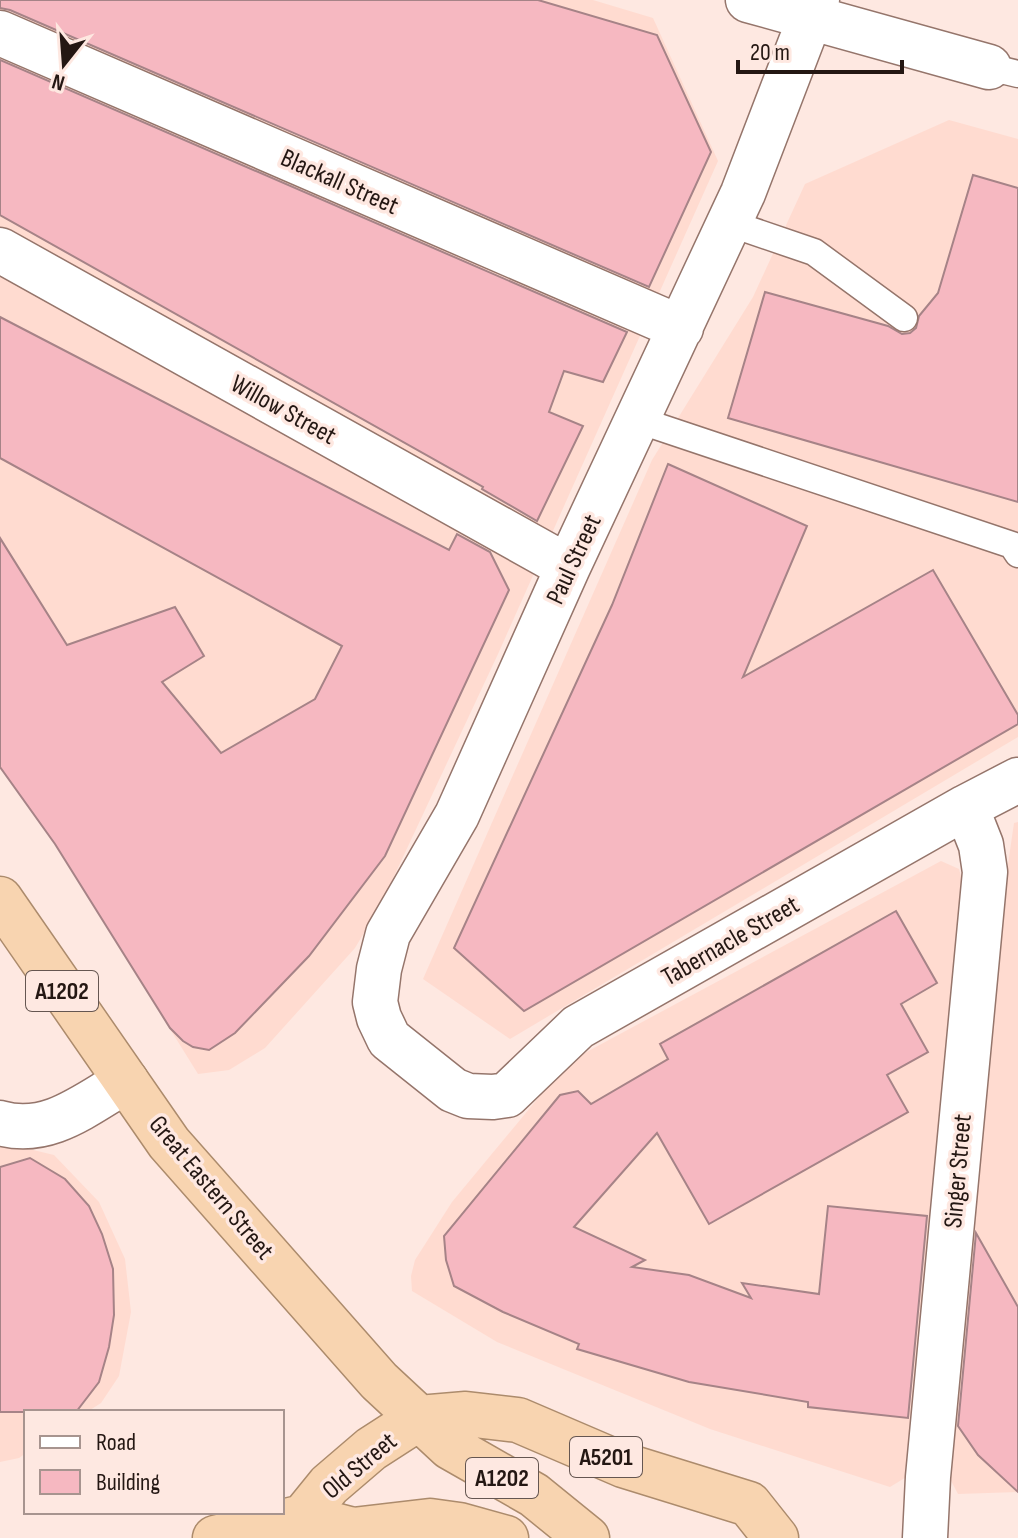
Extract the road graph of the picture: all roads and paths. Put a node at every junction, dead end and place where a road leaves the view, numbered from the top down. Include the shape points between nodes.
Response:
1 (748, 0) edge
2 (812, 9) edge
3 (0, 33) edge
4 (1004, 71) edge
5 (736, 208) junction
6 (0, 250) edge
7 (904, 318) dead end
8 (681, 328) junction
9 (638, 420) junction
10 (1018, 554) edge
11 (568, 567) junction
12 (1018, 780) edge
13 (966, 807) junction
14 (0, 899) edge
15 (126, 1081) junction
16 (453, 1090) joint
17 (0, 1123) edge
18 (419, 1418) junction
19 (303, 1517) junction
20 (215, 1538) edge
21 (506, 1538) edge
22 (586, 1538) edge
23 (776, 1538) edge
24 (925, 1538) edge

1 - 2 street
2 - 4 street
2 - 5 street, Paul Street
3 - 8 street, Blackall Street
5 - 7 lane via 814,252
5 - 8 street, Paul Street
6 - 11 street, Willow Street
8 - 9 street, Paul Street
9 - 10 lane via 1012,545
9 - 11 street, Paul Street
11 - 16 street, Paul Street via 457,815 388,934 379,969 375,1002 389,1039
12 - 13 street, Tabernacle Street
13 - 16 street, Tabernacle Street via 578,1027 507,1095 468,1096
13 - 24 street, Singer Street via 985,872
14 - 15 highway, Great Eastern Street / A1202
15 - 17 street via 52,1124 32,1128
15 - 18 highway, Great Eastern Street / A1202 via 177,1153 379,1381
18 - 19 highway, Old Street / A5201 via 371,1449 329,1485
18 - 22 highway, Great Eastern Street / A1202 via 450,1447 534,1495
18 - 23 highway, A5201 via 466,1414 518,1420 623,1465 749,1504
19 - 20 highway, Old Street
19 - 21 highway, Old Street via 353,1530 430,1521

